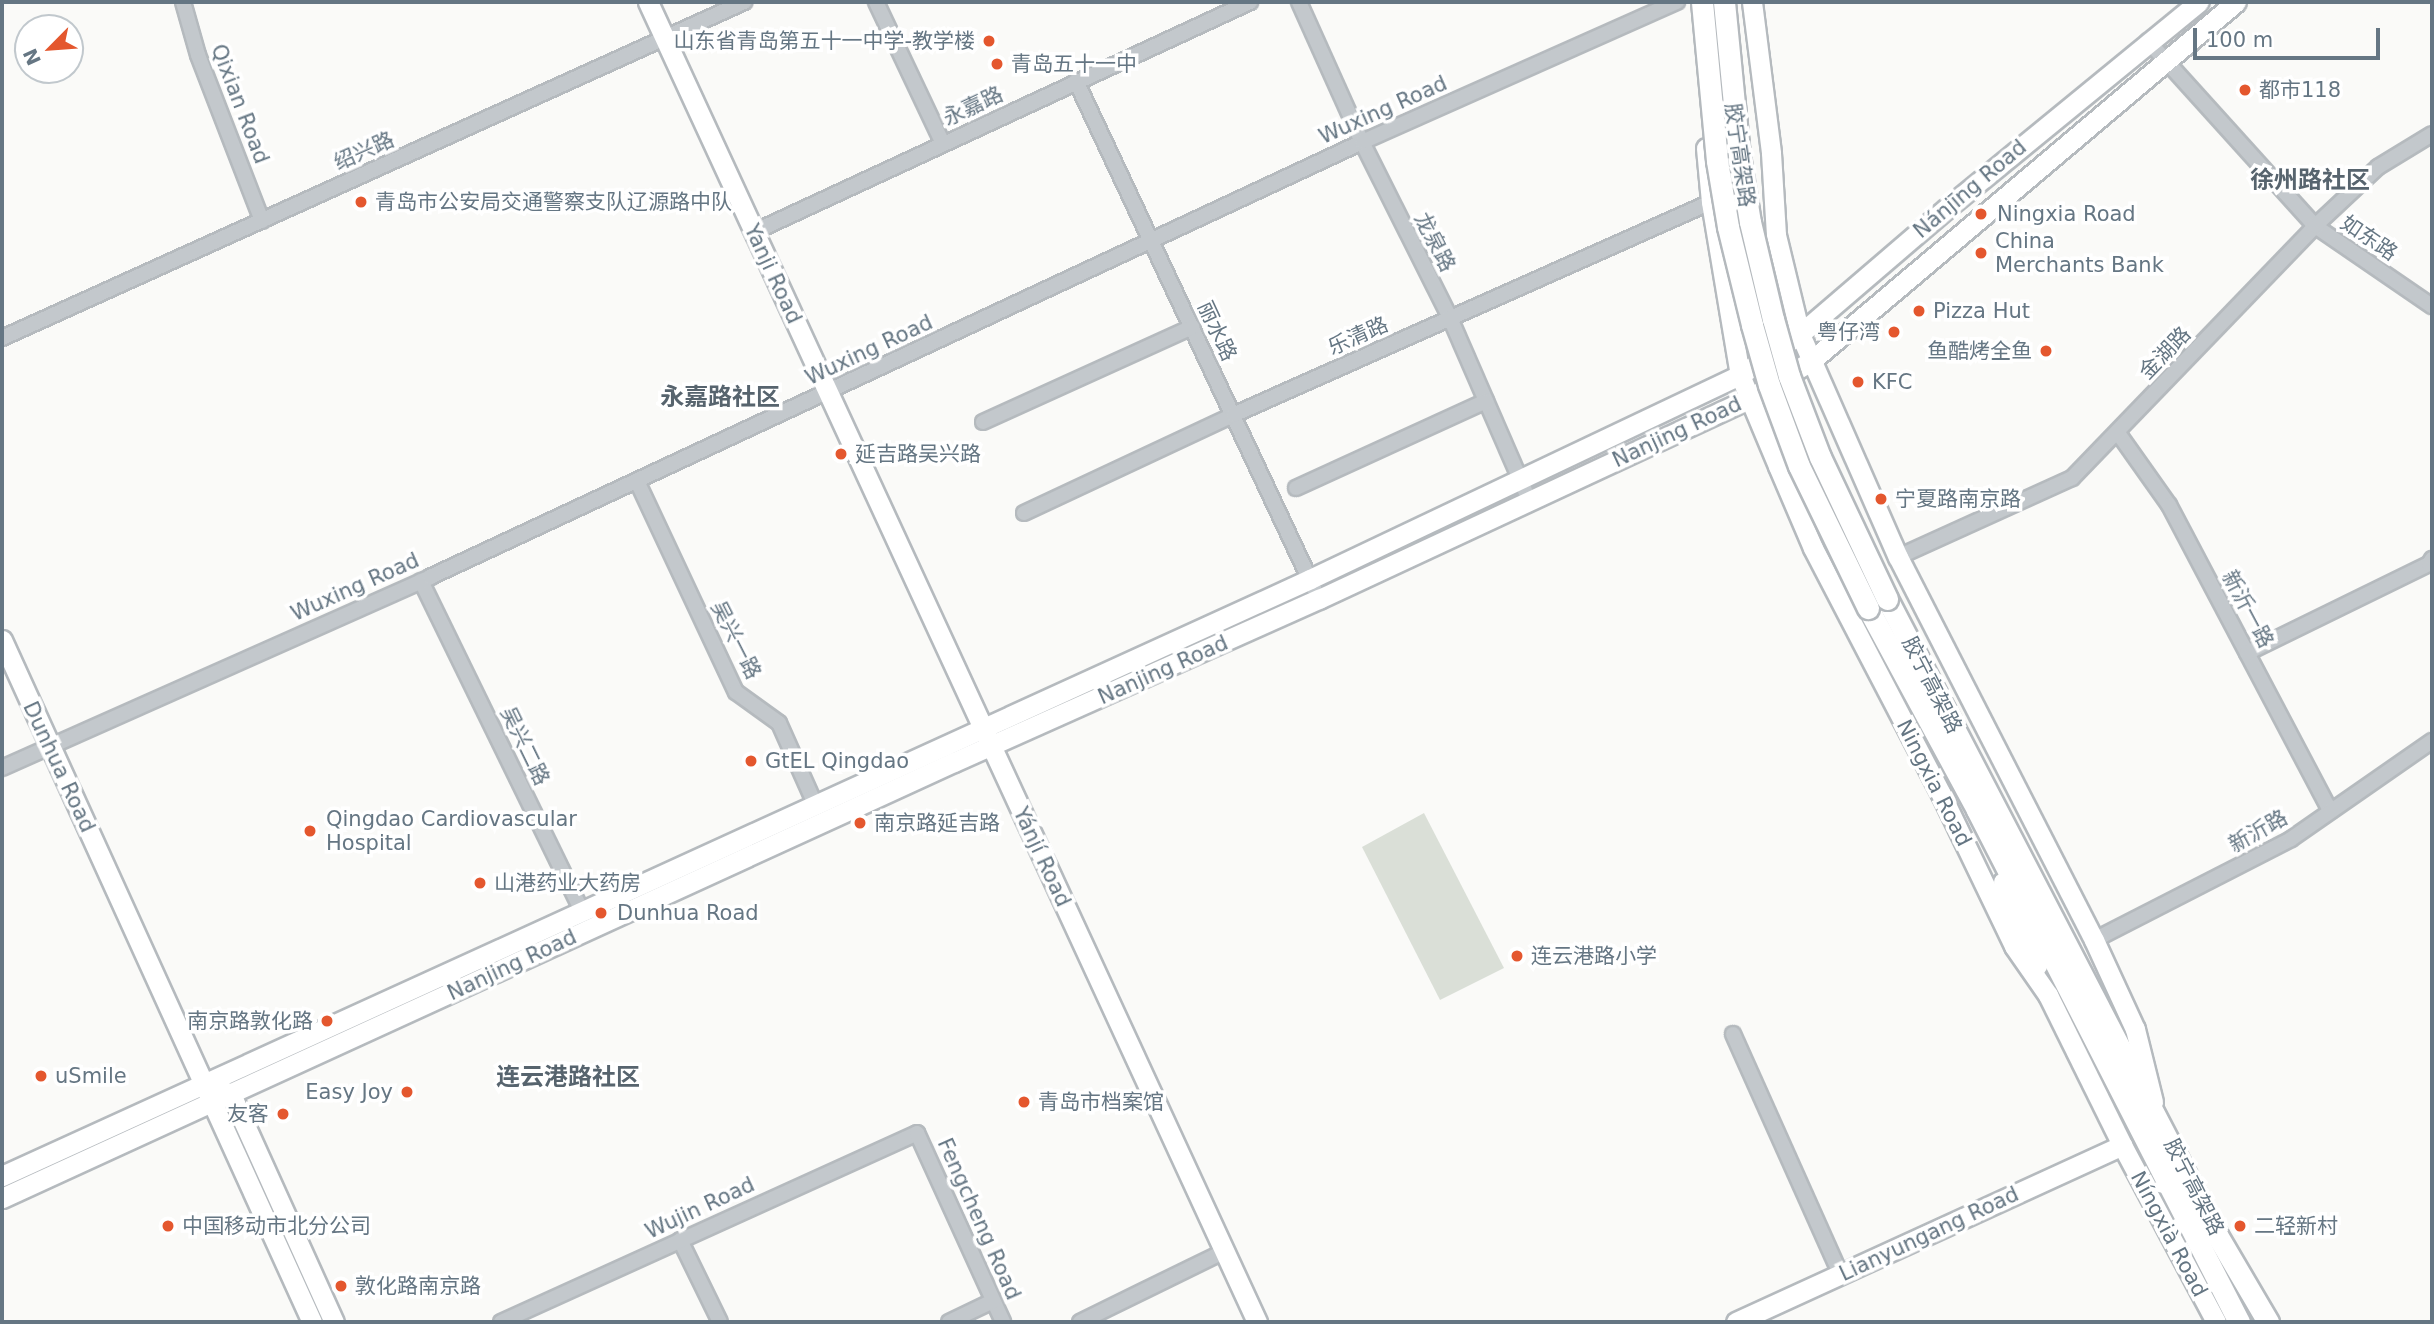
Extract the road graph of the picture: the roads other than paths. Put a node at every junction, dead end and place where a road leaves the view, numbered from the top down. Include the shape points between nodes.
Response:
1 (183, 2) edge
2 (649, 2) edge
3 (744, 2) edge
4 (876, 2) edge
5 (1247, 2) edge
6 (1299, 2) edge
7 (1677, 2) edge
8 (1693, 2) edge
9 (1702, 2) edge
10 (1724, 2) edge
11 (1752, 2) edge
12 (2199, 2) edge
13 (2236, 2) edge
14 (666, 38) junction
15 (2148, 41) junction
16 (2167, 59) junction
17 (1076, 81) junction
18 (2432, 134) edge
19 (1362, 142) junction
20 (943, 144) junction
21 (1712, 202) junction
22 (262, 221) junction
23 (2315, 226) junction
24 (754, 232) junction
25 (1152, 240) junction
26 (2432, 306) edge
27 (1450, 317) junction
28 (1192, 327) junction
29 (1800, 334) junction
30 (2, 338) edge
31 (1811, 361) junction
32 (1740, 375) junction
33 (827, 393) junction
34 (1748, 399) junction
35 (1486, 401) junction
36 (1233, 415) junction
37 (983, 422) dead end
38 (2118, 432) junction
39 (1519, 480) junction
40 (637, 481) junction
41 (1296, 488) dead end
42 (1530, 502) junction
43 (1024, 513) dead end
44 (1898, 557) junction
45 (2431, 565) edge
46 (1310, 579) junction
47 (421, 581) junction
48 (1319, 599) junction
49 (1877, 604) junction
50 (2, 640) edge
51 (2248, 653) junction
52 (982, 727) junction
53 (2432, 740) edge
54 (50, 746) junction
55 (992, 748) junction
56 (2, 768) edge
57 (1959, 783) junction
58 (815, 804) junction
59 (2330, 811) junction
60 (2003, 883) joint
61 (586, 920) junction
62 (2094, 940) junction
63 (2048, 995) junction
64 (1733, 1034) dead end
65 (209, 1093) junction
66 (231, 1094) junction
67 (2154, 1110) junction
68 (916, 1133) joint
69 (2122, 1145) junction
70 (2, 1176) edge
71 (2, 1198) edge
72 (680, 1240) junction
73 (1224, 1251) junction
74 (1841, 1275) junction
75 (993, 1301) junction
76 (312, 1322) edge
77 (334, 1322) edge
78 (501, 1322) edge
79 (720, 1322) edge
80 (949, 1322) edge
81 (1003, 1322) edge
82 (1080, 1322) edge
83 (1257, 1322) edge
84 (1736, 1322) edge
85 (2216, 1322) edge
86 (2239, 1322) edge
87 (2268, 1322) edge

1 - 22 street, Qixian Road via 198,55
2 - 14 main road, Yanji Road
3 - 14 street, 绍兴路
4 - 20 street
5 - 17 street, 永嘉路
6 - 19 street, 龙泉路
7 - 19 street, Wuxing Road
8 - 21 main road, Ningxia Road
9 - 49 highway, 胶宁高架路, bridge via 1719,172 1731,240 1769,385 1799,466
10 - 49 highway, 胶宁高架路, bridge via 1739,155 1773,320 1789,376
11 - 29 main road via 1776,234
12 - 15 main road, Nánjīng Road
13 - 16 main road, Nanjing Road
14 - 22 street, 绍兴路
14 - 24 main road, Yanji Road
15 - 16 street, 如东路
15 - 29 main road, Nánjīng Road
16 - 23 street, 如东路
16 - 31 main road, Nanjing Road
17 - 20 street, 永嘉路
17 - 25 street, 丽水路
18 - 23 street, 金湖路 via 2378,167
19 - 25 street, Wuxing Road
19 - 27 street, 龙泉路
20 - 24 street, 永嘉路
21 - 27 street, 乐清路
21 - 32 main road, Ningxia Road
22 - 30 street, 绍兴路
23 - 26 street, 如东路
23 - 38 street, 金湖路
24 - 33 main road, Yanji Road
25 - 28 street, 丽水路
25 - 33 street, Wuxing Road
27 - 35 street, 龙泉路
27 - 36 street, 乐清路
28 - 36 street, 丽水路
28 - 37 street
29 - 31 main road
29 - 32 main road, Nánjīng Road
31 - 34 main road, Nanjing Road
31 - 44 main road
32 - 34 main road, Ningxia Road
32 - 39 main road, Nanjing Road
33 - 40 street, Wuxing Road
33 - 52 main road, Yánjí Road
34 - 42 main road, Nanjing Road
34 - 63 main road, Ningxia Road via 1813,548 2014,946
35 - 39 street, 龙泉路
35 - 41 street
36 - 43 street, 乐清路
36 - 46 street, 丽水路
38 - 44 street, 金湖路 via 2072,478
38 - 51 street, 新沂一路 via 2169,505
39 - 42 street, 龙泉路
39 - 46 main road, Nanjing Road
40 - 47 street, Wuxing Road
40 - 58 street, 吴兴一路 via 736,692 779,723
42 - 48 main road, Nanjing Road
44 - 62 main road
45 - 51 street
46 - 48 street, 丽水路
46 - 52 main road, Nanjing Road
47 - 54 street, Wuxing Road
47 - 61 street, 吴兴二路
48 - 55 main road, Nanjing Road
49 - 57 highway, 胶宁高架路
49 - 67 highway, 胶宁高架路
50 - 54 main road, Dunhua Road
51 - 59 street, 新沂一路
52 - 55 main road, Yánjí Road
52 - 58 main road, Nanjing Road
53 - 59 street, 新沂路
54 - 56 street, Wuxing Road
54 - 65 main road, Dunhua Road
55 - 61 main road, Nanjing Road
55 - 73 main road, Yánjí Road
57 - 60 highway via 1971,820
57 - 86 highway, 胶宁高架路
58 - 61 main road, Nanjing Road
59 - 62 street, 新沂路 via 2291,839
60 - 63 main road
61 - 65 main road, Nanjing Road
61 - 66 main road, Nanjing Road
62 - 67 main road via 2136,1029
63 - 69 main road, Ningxia Road
64 - 74 street
65 - 66 main road
65 - 70 main road, Nanjing Road
65 - 71 main road, Nanjing Road
65 - 76 main road, Dunhua Road
66 - 77 main road
67 - 87 highway, 胶宁高架路 via 2217,1235
68 - 72 street, Wujin Road
68 - 75 street, Fengcheng Road
69 - 74 main road, Lianyungang Road
69 - 85 main road, Níngxià Road
72 - 78 street, Wujin Road
72 - 79 street
73 - 82 street
73 - 83 main road, Yánjí Road
74 - 84 main road, Lianyungang Road
75 - 80 street
75 - 81 street, Fengcheng Road

